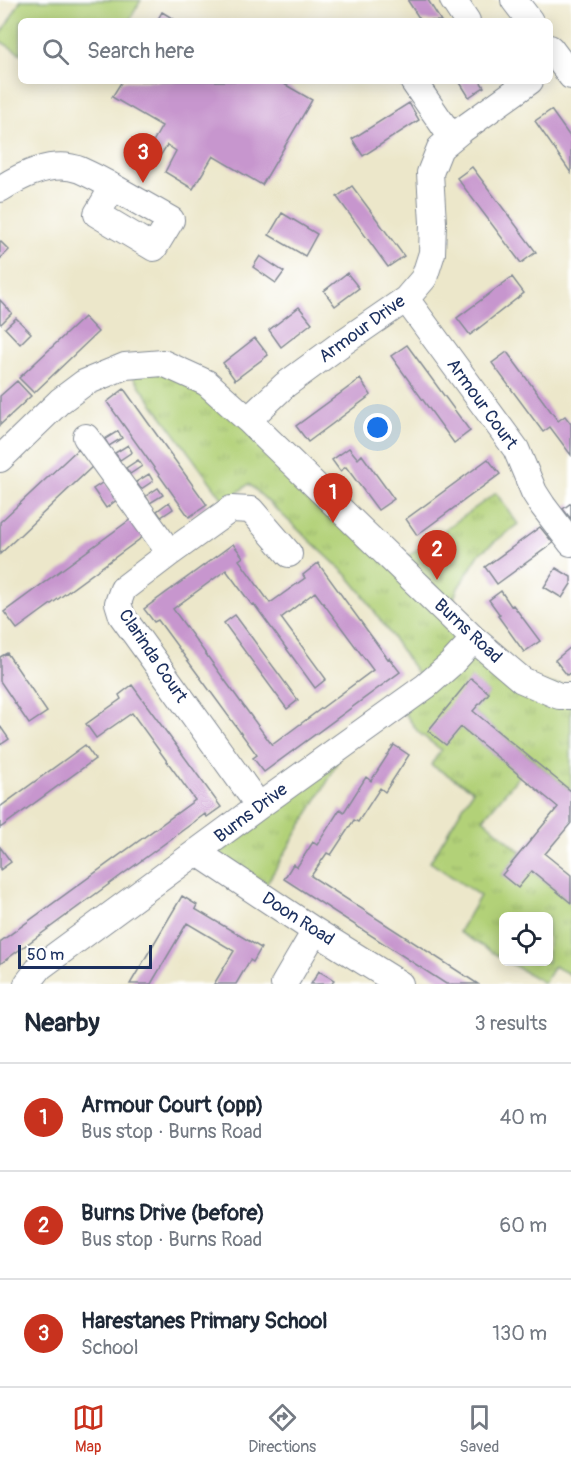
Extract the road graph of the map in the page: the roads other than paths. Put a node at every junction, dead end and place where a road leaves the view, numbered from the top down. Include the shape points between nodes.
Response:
1 (453, 0) edge
2 (514, 0) edge
3 (465, 18) edge
4 (528, 18) edge
5 (415, 84) edge
6 (518, 85) edge
7 (452, 138) junction
8 (0, 189) edge
9 (171, 220) dead end
10 (406, 299) junction
11 (248, 420) junction
12 (87, 437) dead end
13 (0, 459) edge
14 (571, 543) edge
15 (170, 553) junction
16 (289, 554) dead end
17 (474, 639) junction
18 (571, 696) edge
19 (259, 806) junction
20 (198, 853) junction
21 (315, 932) junction
22 (27, 984) edge
23 (284, 984) edge
24 (400, 984) edge

1 - 3 street
2 - 4 street
5 - 7 street
6 - 7 street, Armour Drive
7 - 10 street, Armour Drive via 440,148 430,173 432,253 424,278
8 - 9 street via 34,171 78,169 113,187 97,214 154,248
10 - 11 street, Armour Drive via 285,385
10 - 14 street, Armour Court via 516,449 534,492
11 - 13 street, Burns Road via 207,383 163,363 125,366 84,383
11 - 17 street, Burns Road
12 - 15 street
15 - 16 street, Clarinda Court via 231,510 251,510
15 - 19 street, Clarinda Court via 123,589 118,603 122,616
17 - 18 street, Burns Road via 522,680 559,696
17 - 19 street, Burns Drive via 426,686
19 - 20 street, Burns Drive
20 - 21 street, Doon Road
20 - 22 street, Burns Drive via 40,968
21 - 23 street
21 - 24 street, Doon Road

